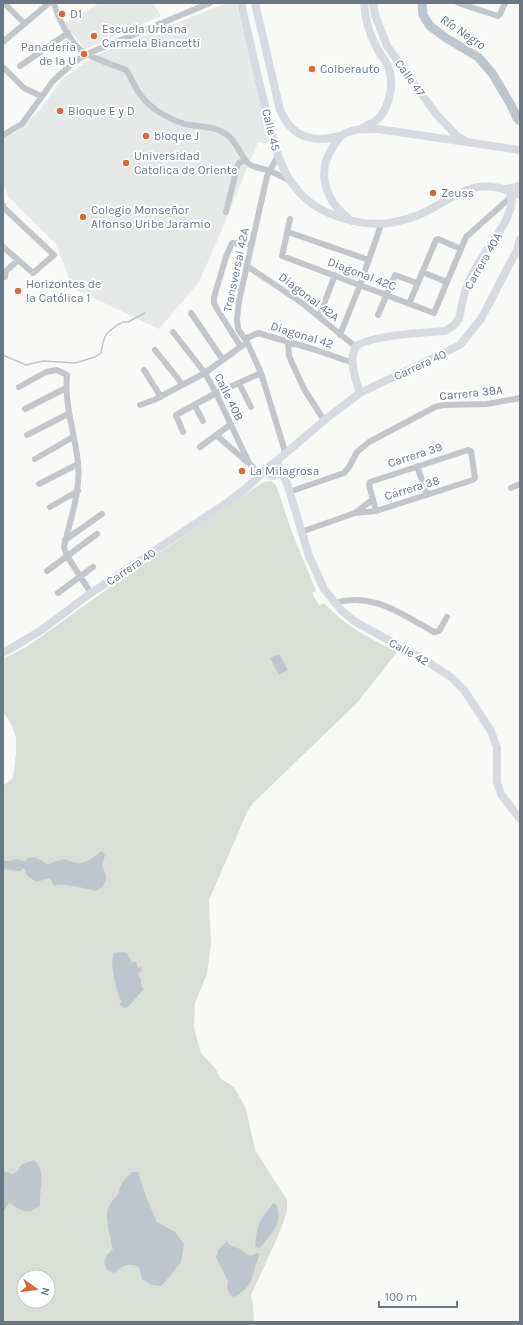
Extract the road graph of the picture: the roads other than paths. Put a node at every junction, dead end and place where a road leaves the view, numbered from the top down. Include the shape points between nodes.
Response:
1 (4, 3) edge
2 (49, 3) edge
3 (54, 3) edge
4 (210, 3) edge
5 (241, 3) edge
6 (255, 3) edge
7 (364, 3) edge
8 (373, 3) edge
9 (458, 3) edge
10 (505, 3) edge
11 (25, 24) junction
12 (68, 34) junction
13 (3, 42) edge
14 (87, 54) junction
15 (20, 66) dead end
16 (3, 68) edge
17 (41, 96) junction
18 (360, 129) junction
19 (3, 135) edge
20 (340, 136) junction
21 (466, 142) junction
22 (520, 150) edge
23 (278, 156) junction
24 (245, 160) junction
25 (256, 167) junction
26 (270, 171) junction
27 (290, 180) junction
28 (266, 181) junction
29 (520, 186) edge
30 (508, 192) junction
31 (520, 195) edge
32 (3, 207) edge
33 (226, 212) dead end
34 (290, 219) dead end
35 (351, 221) junction
36 (381, 225) junction
37 (288, 232) junction
38 (520, 239) edge
39 (252, 244) junction
40 (3, 247) edge
41 (461, 249) junction
42 (519, 249) edge
43 (18, 260) junction
44 (369, 260) junction
45 (247, 266) junction
46 (422, 272) junction
47 (335, 275) junction
48 (5, 277) dead end
49 (447, 282) junction
50 (417, 283) junction
51 (360, 285) junction
52 (386, 295) junction
53 (409, 304) junction
54 (192, 313) dead end
55 (378, 314) dead end
56 (319, 317) junction
57 (173, 332) dead end
58 (340, 335) junction
59 (246, 340) junction
60 (288, 341) junction
61 (241, 347) junction
62 (356, 347) junction
63 (155, 350) dead end
64 (223, 360) junction
65 (353, 363) junction
66 (144, 370) dead end
67 (261, 372) junction
68 (205, 373) junction
69 (239, 383) junction
70 (183, 385) junction
71 (19, 387) dead end
72 (66, 388) junction
73 (216, 393) junction
74 (360, 393) junction
75 (161, 397) junction
76 (520, 398) edge
77 (140, 405) dead end
78 (195, 406) junction
79 (251, 407) dead end
80 (25, 409) dead end
81 (68, 414) junction
82 (324, 420) junction
83 (203, 421) dead end
84 (231, 424) junction
85 (183, 432) dead end
86 (27, 435) dead end
87 (216, 435) junction
88 (73, 437) junction
89 (200, 447) dead end
90 (283, 456) junction
91 (35, 459) dead end
92 (249, 463) junction
93 (78, 464) junction
94 (417, 466) junction
95 (274, 470) junction
96 (259, 477) junction
97 (474, 479) joint
98 (39, 484) dead end
99 (520, 484) edge
100 (511, 488) dead end
101 (78, 491) junction
102 (289, 491) junction
103 (427, 495) junction
104 (372, 500) junction
105 (50, 507) dead end
106 (376, 510) junction
107 (355, 513) junction
108 (102, 514) dead end
109 (301, 532) junction
110 (97, 534) dead end
111 (65, 540) junction
112 (67, 556) junction
113 (93, 567) dead end
114 (47, 571) dead end
115 (80, 577) junction
116 (58, 593) dead end
117 (92, 593) junction
118 (334, 603) junction
119 (447, 617) dead end
120 (3, 653) edge
121 (520, 819) edge

1 - 11 street
2 - 11 street
3 - 12 street via 58,18
4 - 14 street
5 - 23 main road, Calle 45
6 - 20 main road, Calle 45 via 280,110 289,127 309,138 325,140
7 - 18 main road, Calle 47 via 370,33 389,68 391,90 380,117
8 - 21 main road, Calle 47 via 387,46 436,114
9 - 10 street via 499,16
11 - 13 street
12 - 14 street
12 - 15 street
14 - 17 street via 68,67
14 - 24 street via 126,70 145,101 168,116 226,134 233,139
16 - 17 street via 24,88
17 - 19 street via 22,124
18 - 20 main road, Calle 45
18 - 21 main road via 378,129
20 - 35 main road via 326,161 324,182 334,204
21 - 22 main road
23 - 26 street, Transversal 42A
23 - 27 main road, Calle 45
24 - 25 street
24 - 33 street via 237,167
25 - 26 street
25 - 28 street
26 - 27 street
26 - 28 street, Transversal 42A
27 - 35 main road, Calle 45 via 300,193 320,209
28 - 39 street, Transversal 42A
29 - 30 main road
30 - 31 main road
30 - 36 main road, Calle 45 via 492,186 468,190 417,216
30 - 41 street via 466,237
30 - 62 main road, Carrera 40A via 511,205 504,224 468,281 456,324 445,331 378,339
32 - 43 street via 54,255 33,273
34 - 37 street
35 - 36 main road, Calle 45
36 - 44 street
37 - 44 street
37 - 47 street, Diagonal 42C via 282,256
38 - 42 main road, Carrera 40
39 - 45 street, Transversal 42A
39 - 61 street, Transversal 42A via 232,243 215,291 214,303
40 - 43 street
41 - 46 street via 436,240
41 - 49 street
42 - 74 main road, Carrera 40 via 481,319 460,345
43 - 48 street via 6,271
44 - 51 street
45 - 56 street, Diagonal 42A
45 - 59 street, Transversal 42A via 237,319 238,329
46 - 49 street
46 - 50 street
47 - 51 street, Diagonal 42C
47 - 56 street
49 - 53 street, Diagonal 42C via 434,313
50 - 52 street via 395,275
50 - 53 street
51 - 52 street, Diagonal 42C
51 - 58 street
52 - 53 street, Diagonal 42C
52 - 55 street
54 - 64 street
56 - 58 street, Diagonal 42A
57 - 68 street, Calle 40B
58 - 62 street, Diagonal 42A
59 - 60 street, Diagonal 42 via 258,333
59 - 61 street, Diagonal 42
59 - 67 street, Transversal 42A
60 - 65 street, Diagonal 42
60 - 82 street via 289,356 304,389
61 - 64 street, Diagonal 42
62 - 65 main road
63 - 70 street
64 - 68 street, Diagonal 42
65 - 74 main road
66 - 75 street
67 - 69 street
67 - 90 street, Transversal 42A via 284,448
68 - 70 street, Diagonal 42
68 - 73 street, Calle 40B
69 - 73 street
69 - 79 street
70 - 75 street, Diagonal 42
71 - 72 street via 46,372 57,370 67,375
72 - 80 street
72 - 81 street
73 - 78 street
73 - 84 street, Calle 40B
74 - 82 main road, Carrera 40
75 - 77 street, Diagonal 42
76 - 102 street, Carrera 39A via 487,404 444,405 424,412 368,442 344,473
78 - 83 street
78 - 85 street via 176,415
81 - 86 street
81 - 88 street
82 - 90 main road, Carrera 40
84 - 87 street
84 - 92 street, Calle 40B
87 - 89 street
87 - 92 street
88 - 91 street
88 - 93 street
90 - 95 main road
92 - 96 street, Calle 40B
93 - 98 street
93 - 101 street
94 - 97 street, Carrera 39 via 469,450
94 - 103 street
94 - 104 street, Carrera 39 via 370,482
95 - 96 main road
95 - 102 main road
96 - 117 main road, Carrera 40 via 228,502
97 - 103 street, Carrera 38
99 - 100 street
101 - 105 street
101 - 111 street
102 - 109 main road, Calle 42
103 - 106 street, Carrera 38
104 - 106 street
104 - 107 street, Carrera 38
106 - 107 street, Carrera 38
107 - 109 street, Carrera 38
108 - 111 street
109 - 118 main road, Calle 42 via 315,571
110 - 112 street
111 - 112 street
112 - 114 street
112 - 115 street
113 - 115 street
115 - 116 street
115 - 117 street
117 - 120 main road, Carrera 40 via 40,631
118 - 119 street via 360,600 382,604 434,632 439,631
118 - 121 main road, Calle 42 via 368,629 440,670 464,690 491,731 497,748 501,794

